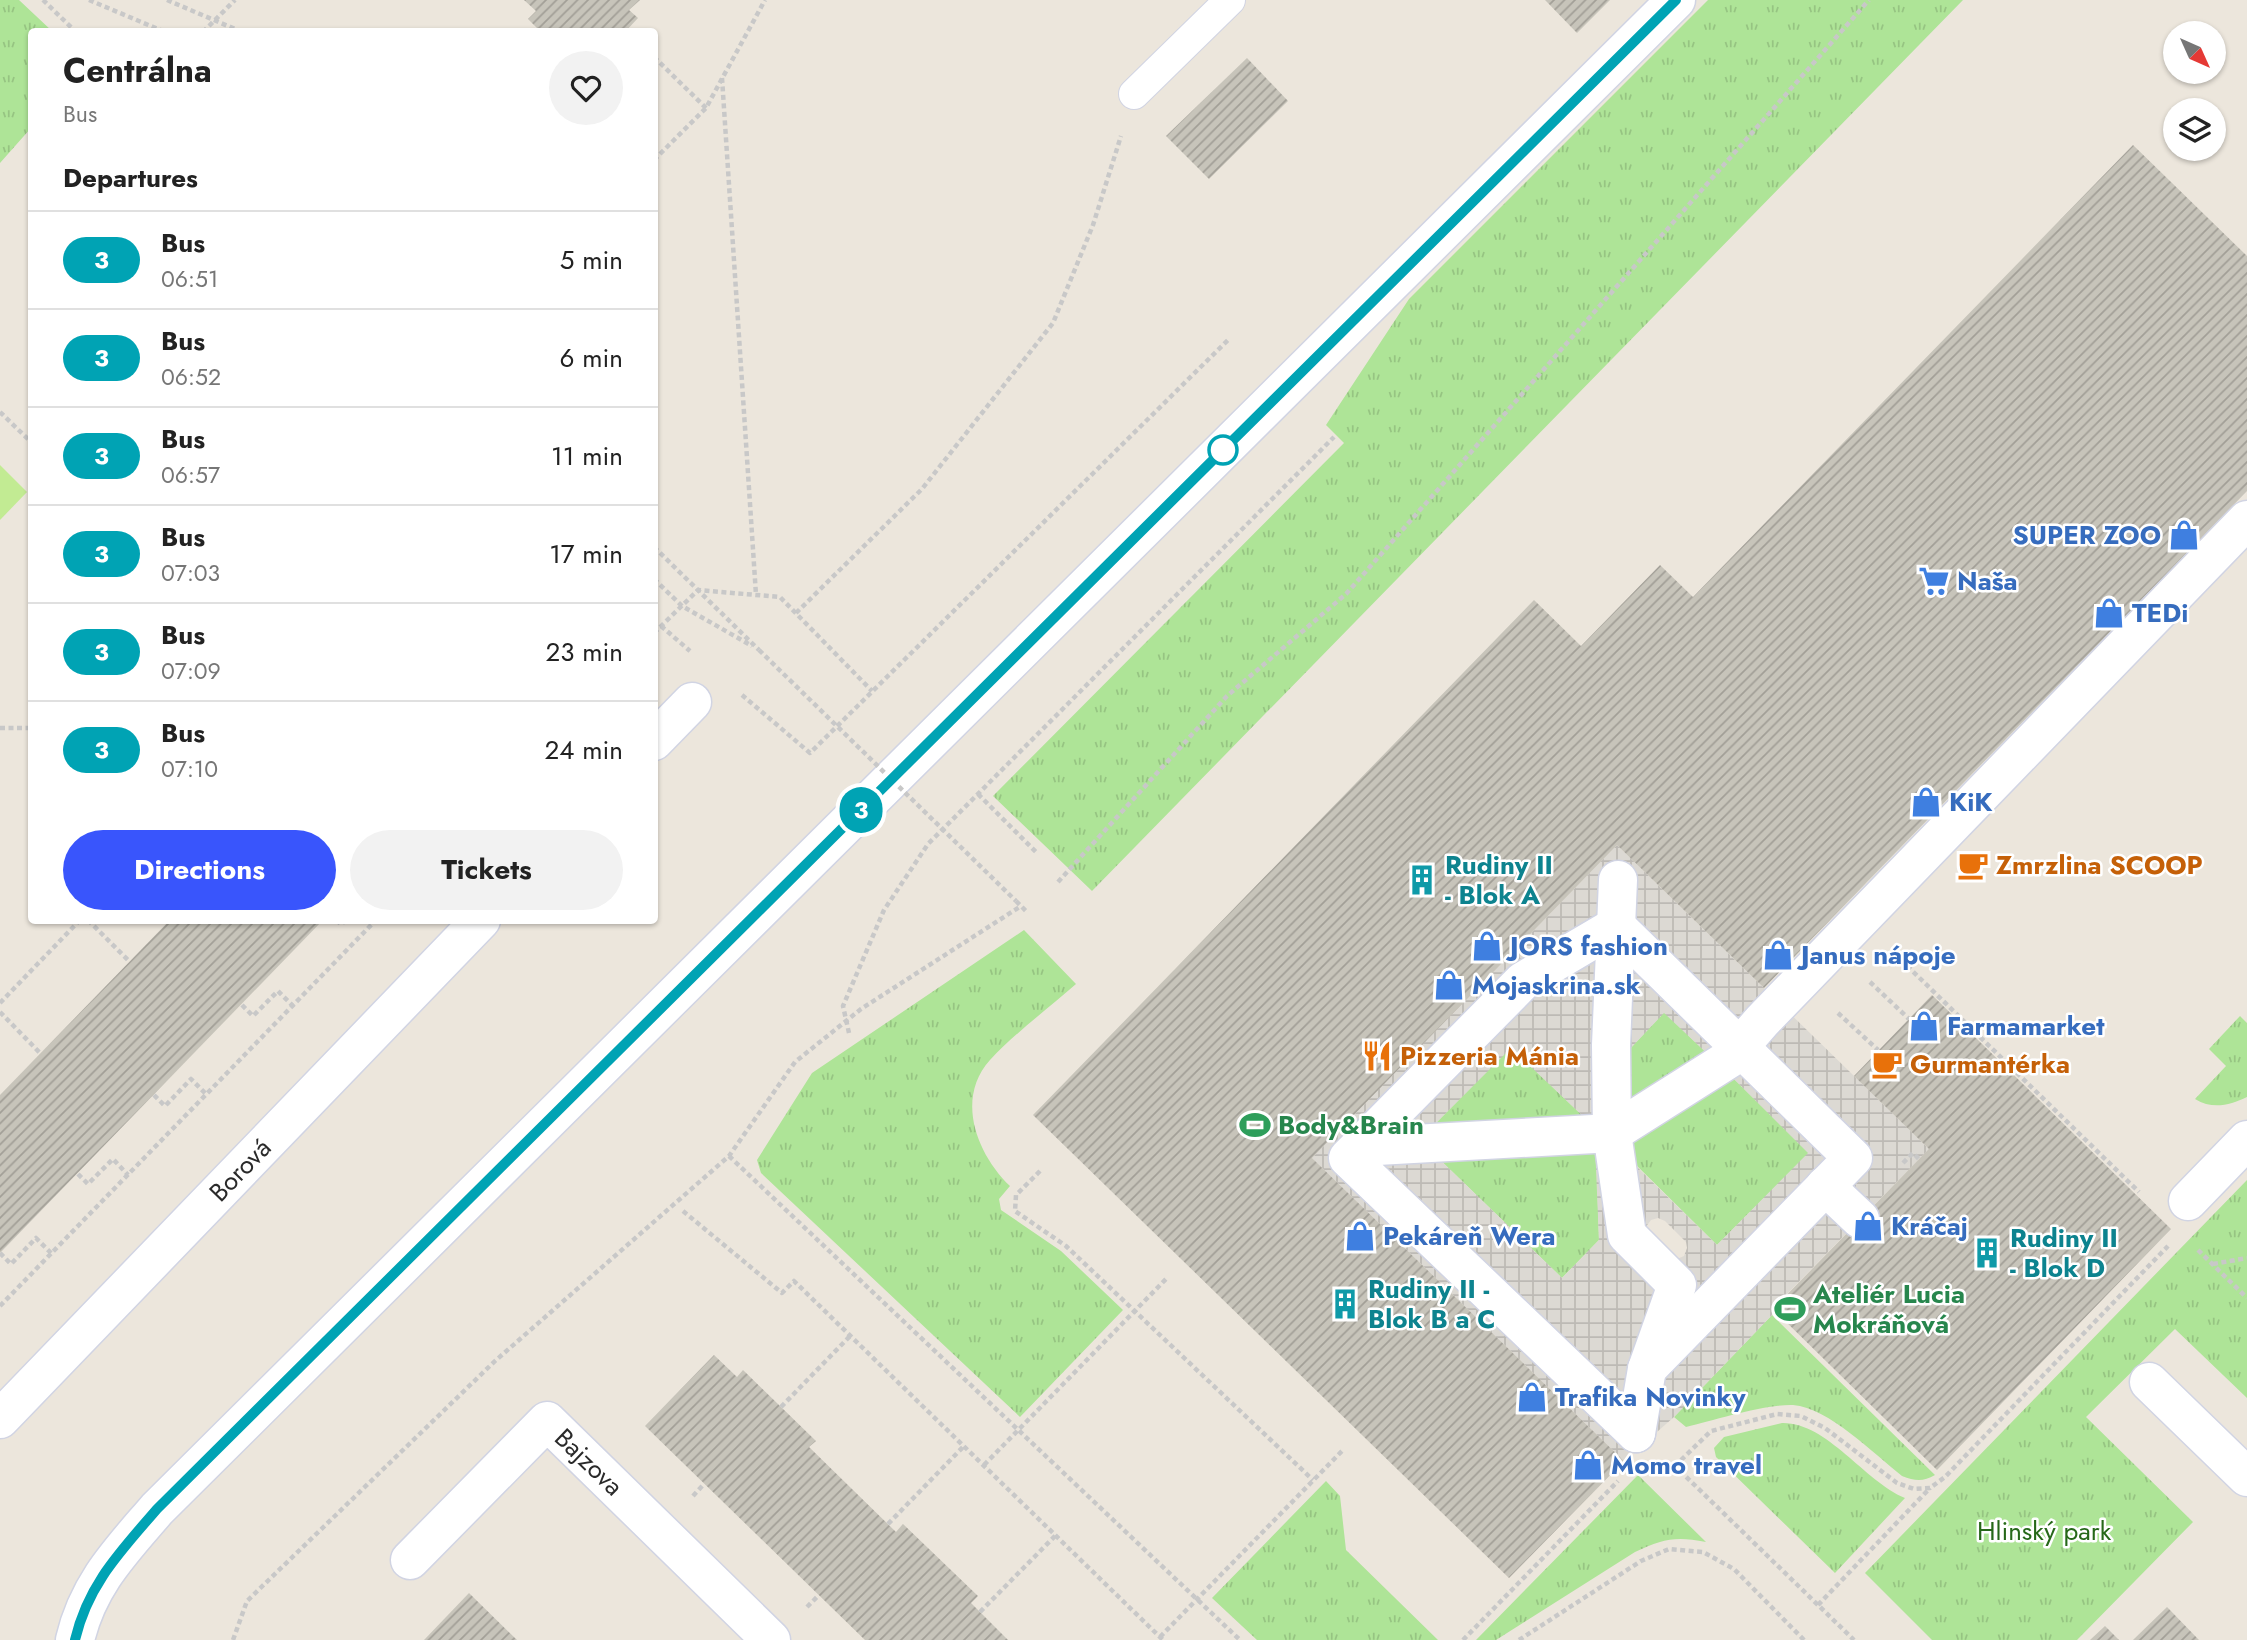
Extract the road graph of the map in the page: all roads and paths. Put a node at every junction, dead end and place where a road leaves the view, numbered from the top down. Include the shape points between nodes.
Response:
1 (43, 0) edge
2 (89, 0) edge
3 (167, 0) edge
4 (235, 0) edge
5 (765, 0) edge
6 (1230, 0) edge
7 (1676, 0) edge
8 (1869, 0) edge
9 (215, 20) junction
10 (72, 28) edge
11 (156, 28) edge
12 (207, 28) edge
13 (233, 28) edge
14 (658, 61) edge
15 (722, 78) junction
16 (1134, 94) joint
17 (706, 108) junction
18 (658, 156) edge
19 (1229, 339) dead end
20 (0, 412) edge
21 (1334, 437) dead end
22 (28, 439) edge
23 (2247, 520) edge
24 (658, 551) edge
25 (658, 583) edge
26 (698, 590) junction
27 (756, 595) junction
28 (681, 606) junction
29 (796, 613) junction
30 (661, 626) junction
31 (658, 629) edge
32 (759, 650) junction
33 (693, 653) dead end
34 (736, 690) dead end
35 (872, 691) junction
36 (692, 702) dead end
37 (0, 728) edge
38 (28, 728) edge
39 (658, 737) edge
40 (978, 794) junction
41 (1037, 853) dead end
42 (1618, 880) dead end
43 (1058, 882) dead end
44 (1021, 906) junction
45 (1028, 913) dead end
46 (1860, 920) junction
47 (76, 924) edge
48 (92, 924) edge
49 (372, 924) edge
50 (477, 924) edge
51 (1616, 926) junction
52 (130, 962) dead end
53 (0, 1003) edge
54 (242, 1005) dead end
55 (293, 1006) junction
56 (0, 1012) edge
57 (847, 1020) junction
58 (849, 1033) dead end
59 (1739, 1046) junction
60 (41, 1054) dead end
61 (206, 1094) junction
62 (154, 1095) dead end
63 (1612, 1133) junction
64 (2247, 1140) edge
65 (1359, 1147) junction
66 (729, 1156) junction
67 (1040, 1171) dead end
68 (78, 1174) dead end
69 (128, 1175) junction
70 (1825, 1186) junction
71 (2143, 1196) dead end
72 (683, 1211) dead end
73 (2184, 1217) junction
74 (1860, 1219) dead end
75 (0, 1253) edge
76 (51, 1253) junction
77 (2247, 1258) edge
78 (2213, 1264) junction
79 (1166, 1279) dead end
80 (2247, 1298) edge
81 (0, 1306) edge
82 (1136, 1311) junction
83 (851, 1335) junction
84 (1647, 1369) junction
85 (2149, 1382) dead end
86 (781, 1407) dead end
87 (0, 1419) edge
88 (1018, 1430) junction
89 (1636, 1433) junction
90 (964, 1446) junction
91 (1342, 1451) dead end
92 (984, 1465) junction
93 (1676, 1466) junction
94 (2247, 1477) edge
95 (1313, 1480) junction
96 (1930, 1488) junction
97 (888, 1524) dead end
98 (1056, 1535) junction
99 (410, 1560) dead end
100 (1197, 1599) junction
101 (1818, 1605) junction
102 (980, 1612) dead end
103 (1162, 1638) edge
104 (75, 1640) edge
105 (233, 1640) edge
106 (771, 1640) edge
107 (1240, 1640) edge
108 (1462, 1640) edge
109 (1519, 1640) edge
110 (1804, 1640) edge
111 (1854, 1640) edge

1 - 10 path
2 - 11 path
3 - 9 path
4 - 9 path
5 - 15 path
6 - 16 lane
7 - 104 street via 157,1509 109,1564 81,1615
8 - 43 path via 1346,594 1227,696
9 - 12 path
9 - 13 path
14 - 17 path
15 - 17 path
15 - 27 path
16 - 29 path via 1093,225 1053,323 922,489
17 - 18 path
19 - 35 path
20 - 22 path
21 - 40 path
23 - 46 street
24 - 26 path
25 - 28 path
26 - 27 path
26 - 28 path
26 - 32 path
27 - 29 path via 780,597
28 - 30 path
28 - 32 path
29 - 35 path
30 - 31 path
30 - 33 path
32 - 44 path, bridge
34 - 35 path via 810,753
36 - 39 street
37 - 38 path
40 - 41 path
40 - 57 path via 928,844 884,910 843,1006
42 - 51 street
44 - 45 path
44 - 57 path
46 - 59 street
46 - 71 path
47 - 53 path
48 - 52 path
49 - 55 path
50 - 87 street, Borová
51 - 59 street
51 - 63 street
51 - 65 street via 1523,981
54 - 55 path via 253,1016 278,991
55 - 61 path
56 - 60 path
57 - 58 path
57 - 66 path via 795,1062
59 - 63 street via 1729,1059
59 - 70 street via 1853,1158
61 - 62 path via 191,1079 165,1106
61 - 69 path
63 - 65 street
63 - 84 street via 1628,1235 1677,1285
64 - 73 street
65 - 89 street via 1348,1158
66 - 88 path
66 - 105 path via 495,1361 247,1601
67 - 82 path via 1016,1195 1015,1211 1066,1246
68 - 69 path via 88,1184 113,1160
69 - 76 path
70 - 74 street
70 - 84 street
72 - 83 path via 782,1293 794,1281
73 - 78 path
73 - 96 path
75 - 76 path via 11,1264 36,1238
76 - 81 path
77 - 78 path
78 - 80 path
79 - 82 path
82 - 88 path
82 - 95 path
83 - 86 path
83 - 90 path
84 - 89 street
85 - 94 street
88 - 92 path
88 - 100 path
89 - 93 path
89 - 108 path via 1632,1467
90 - 92 path
90 - 97 path
91 - 95 path
92 - 98 path
93 - 96 path via 1712,1431 1777,1414 1801,1416 1825,1428 1896,1483
93 - 101 path
95 - 100 path
96 - 101 path
98 - 102 path
98 - 103 path
99 - 106 street, Bajzova via 547,1421
100 - 103 path
100 - 107 path
101 - 111 path
109 - 110 path via 1641,1561 1669,1549 1703,1552 1734,1569

